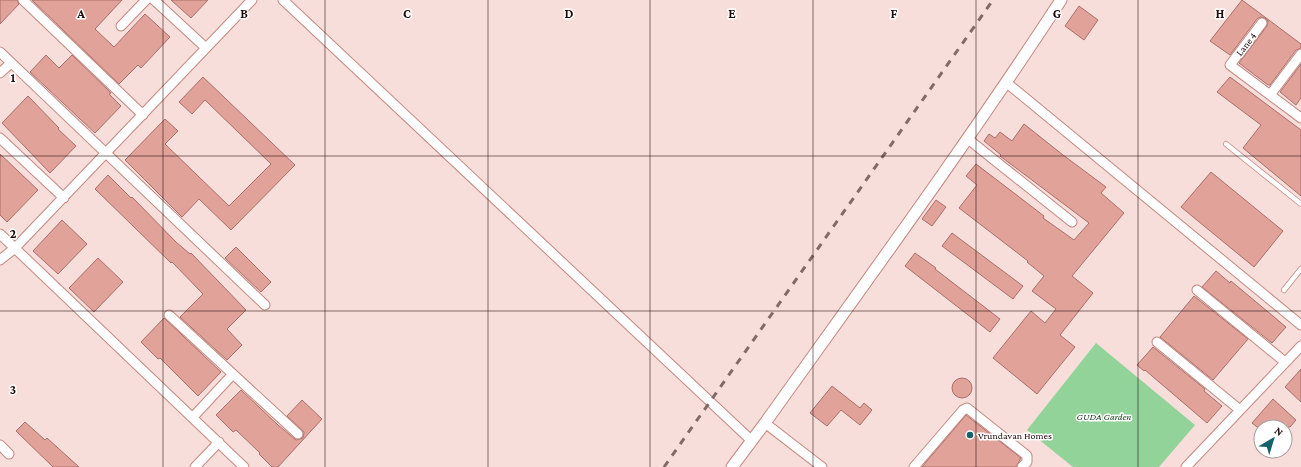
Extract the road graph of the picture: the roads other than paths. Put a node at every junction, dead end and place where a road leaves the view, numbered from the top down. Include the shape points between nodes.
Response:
1 (23, 0) edge
2 (146, 0) edge
3 (154, 0) edge
4 (252, 0) edge
5 (283, 0) edge
6 (1061, 0) edge
7 (1262, 23) dead end
8 (121, 26) dead end
9 (206, 48) junction
10 (0, 52) edge
11 (1301, 54) edge
12 (11, 63) junction
13 (0, 74) edge
14 (1007, 83) junction
15 (1270, 95) junction
16 (143, 115) junction
17 (1301, 118) edge
18 (0, 138) edge
19 (968, 139) junction
20 (1226, 144) dead end
21 (106, 153) junction
22 (64, 198) junction
23 (1301, 204) edge
24 (1072, 222) dead end
25 (0, 234) edge
26 (15, 248) junction
27 (0, 260) edge
28 (1301, 269) edge
29 (1196, 290) dead end
30 (1284, 290) dead end
31 (265, 305) dead end
32 (169, 315) dead end
33 (1301, 325) edge
34 (1157, 342) dead end
35 (1301, 346) edge
36 (1285, 362) junction
37 (233, 374) junction
38 (1240, 410) junction
39 (193, 417) junction
40 (765, 423) junction
41 (298, 434) dead end
42 (752, 441) junction
43 (219, 442) junction
44 (0, 445) edge
45 (9, 454) dead end
46 (195, 467) edge
47 (244, 467) edge
48 (732, 467) edge
49 (822, 467) edge
50 (914, 467) edge
51 (1022, 467) edge
52 (1186, 467) edge

1 - 16 street
2 - 8 street
3 - 9 street
4 - 9 street
5 - 42 street
6 - 14 street
7 - 15 street, Lane 4 via 1230,65
9 - 16 street
10 - 12 street
11 - 15 street
12 - 13 street
12 - 21 street
14 - 19 street
14 - 33 street
15 - 17 street
16 - 21 street
18 - 22 street
19 - 24 street
19 - 40 street
20 - 23 lane
21 - 22 street
21 - 31 street
22 - 26 street
25 - 26 street
26 - 27 street
26 - 39 street
28 - 30 lane
29 - 36 street
32 - 37 street
34 - 38 street
35 - 36 street
36 - 38 street
37 - 39 street
37 - 41 street
38 - 52 street
39 - 43 street
40 - 42 street
40 - 49 street
42 - 48 street
43 - 46 street
43 - 47 street
44 - 45 street
50 - 51 street via 967,408 1027,456 1027,462

